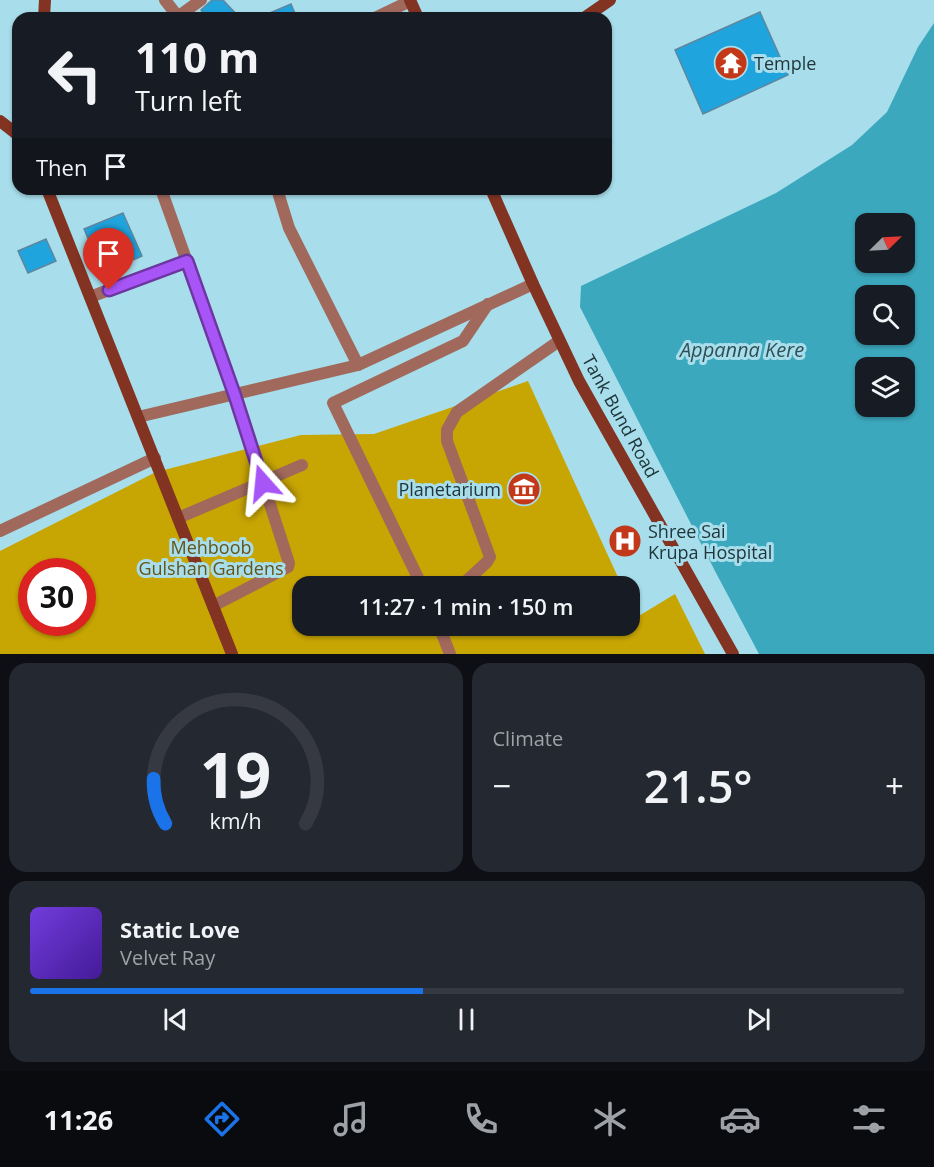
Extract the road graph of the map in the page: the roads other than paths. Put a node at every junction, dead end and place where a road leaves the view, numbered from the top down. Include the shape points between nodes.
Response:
1 (201, 0) edge
2 (410, 0) edge
3 (610, 0) edge
4 (186, 12) edge
5 (387, 12) edge
6 (593, 12) edge
7 (0, 121) edge
8 (12, 130) edge
9 (49, 195) edge
10 (163, 195) edge
11 (279, 195) edge
12 (494, 195) edge
13 (187, 261) junction
14 (532, 284) junction
15 (90, 297) junction
16 (489, 303) junction
17 (559, 341) junction
18 (358, 365) junction
19 (235, 396) junction
20 (138, 417) junction
21 (154, 458) junction
22 (302, 465) dead end
23 (263, 483) junction
24 (178, 518) junction
25 (0, 531) edge
26 (417, 576) edge
27 (472, 576) edge
28 (213, 606) junction
29 (443, 636) edge
30 (232, 654) edge
31 (450, 654) edge
32 (733, 654) edge

1 - 4 street
2 - 5 street
3 - 6 street
7 - 8 street
9 - 15 street
10 - 13 street
11 - 18 street via 289,228
12 - 14 street, Tank Bund Road
13 - 15 street
13 - 19 street
14 - 16 street
14 - 17 street, Tank Bund Road
15 - 20 street
16 - 18 street
16 - 26 street via 463,341 333,403
17 - 27 street via 457,412 447,430 447,441 490,557
17 - 32 street, Tank Bund Road
18 - 19 street
19 - 20 street
19 - 23 street
20 - 21 street
21 - 24 street
21 - 25 street
22 - 23 street
23 - 24 street
23 - 28 street via 289,566
24 - 28 street
28 - 30 street
29 - 31 street

